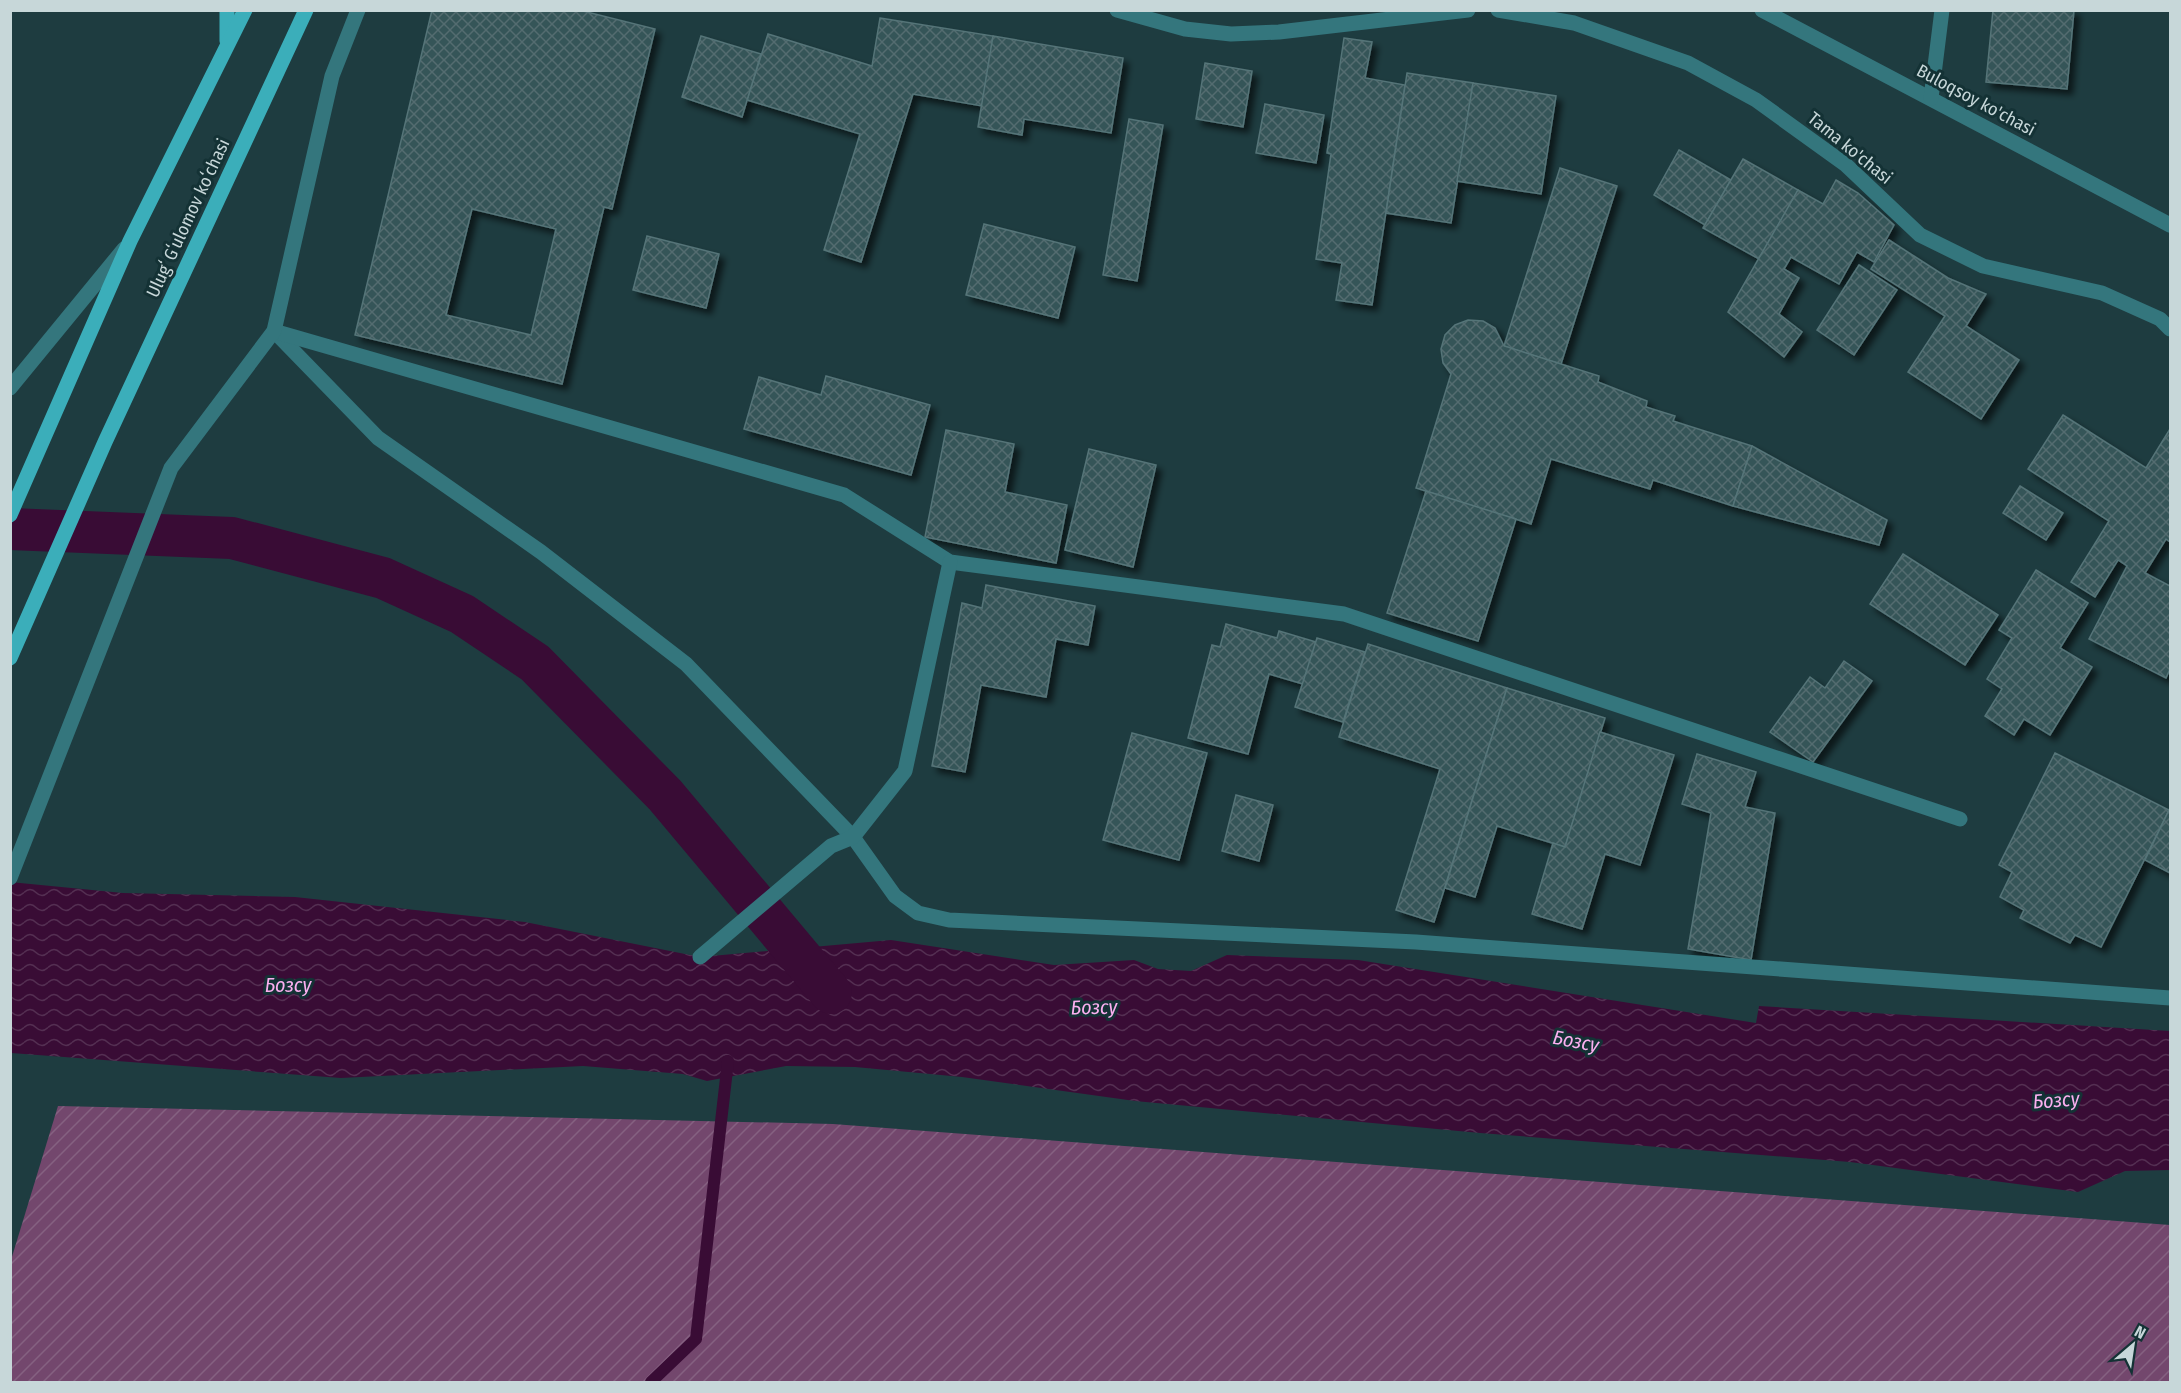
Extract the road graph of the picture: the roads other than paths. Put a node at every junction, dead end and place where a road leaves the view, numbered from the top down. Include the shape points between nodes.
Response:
1 (227, 10) edge
2 (245, 10) edge
3 (306, 10) edge
4 (358, 10) edge
5 (1117, 10) edge
6 (1468, 10) edge
7 (1498, 10) edge
8 (1762, 10) edge
9 (1942, 10) edge
10 (227, 44) junction
11 (1931, 98) junction
12 (2170, 225) edge
13 (130, 241) junction
14 (2170, 329) edge
15 (274, 331) junction
16 (10, 388) edge
17 (10, 515) edge
18 (950, 562) junction
19 (10, 658) edge
20 (1960, 819) dead end
21 (853, 837) junction
22 (10, 879) edge
23 (700, 957) dead end
24 (2170, 998) edge

1 - 10 main road
2 - 10 main road
3 - 19 main road, Ulugʻ Gʻulomov koʻchasi via 105,442
4 - 15 street via 332,76
5 - 6 street via 1185,29 1231,34
7 - 14 street, Tama ko'chasi via 1574,23 1688,63 1756,100 1846,165 1920,235 1983,266 2102,293 2160,319
8 - 11 street, Buloqsoy ko'chasi
9 - 11 street
10 - 13 main road
11 - 12 street, Buloqsoy ko'chasi
13 - 16 street
13 - 17 main road
15 - 18 street via 844,495
15 - 21 street via 378,438 540,552 686,664
15 - 22 street via 171,468
18 - 20 street via 1344,614
18 - 21 street via 905,771
21 - 23 street via 831,846
21 - 24 street via 895,896 918,913 949,920 1416,942

